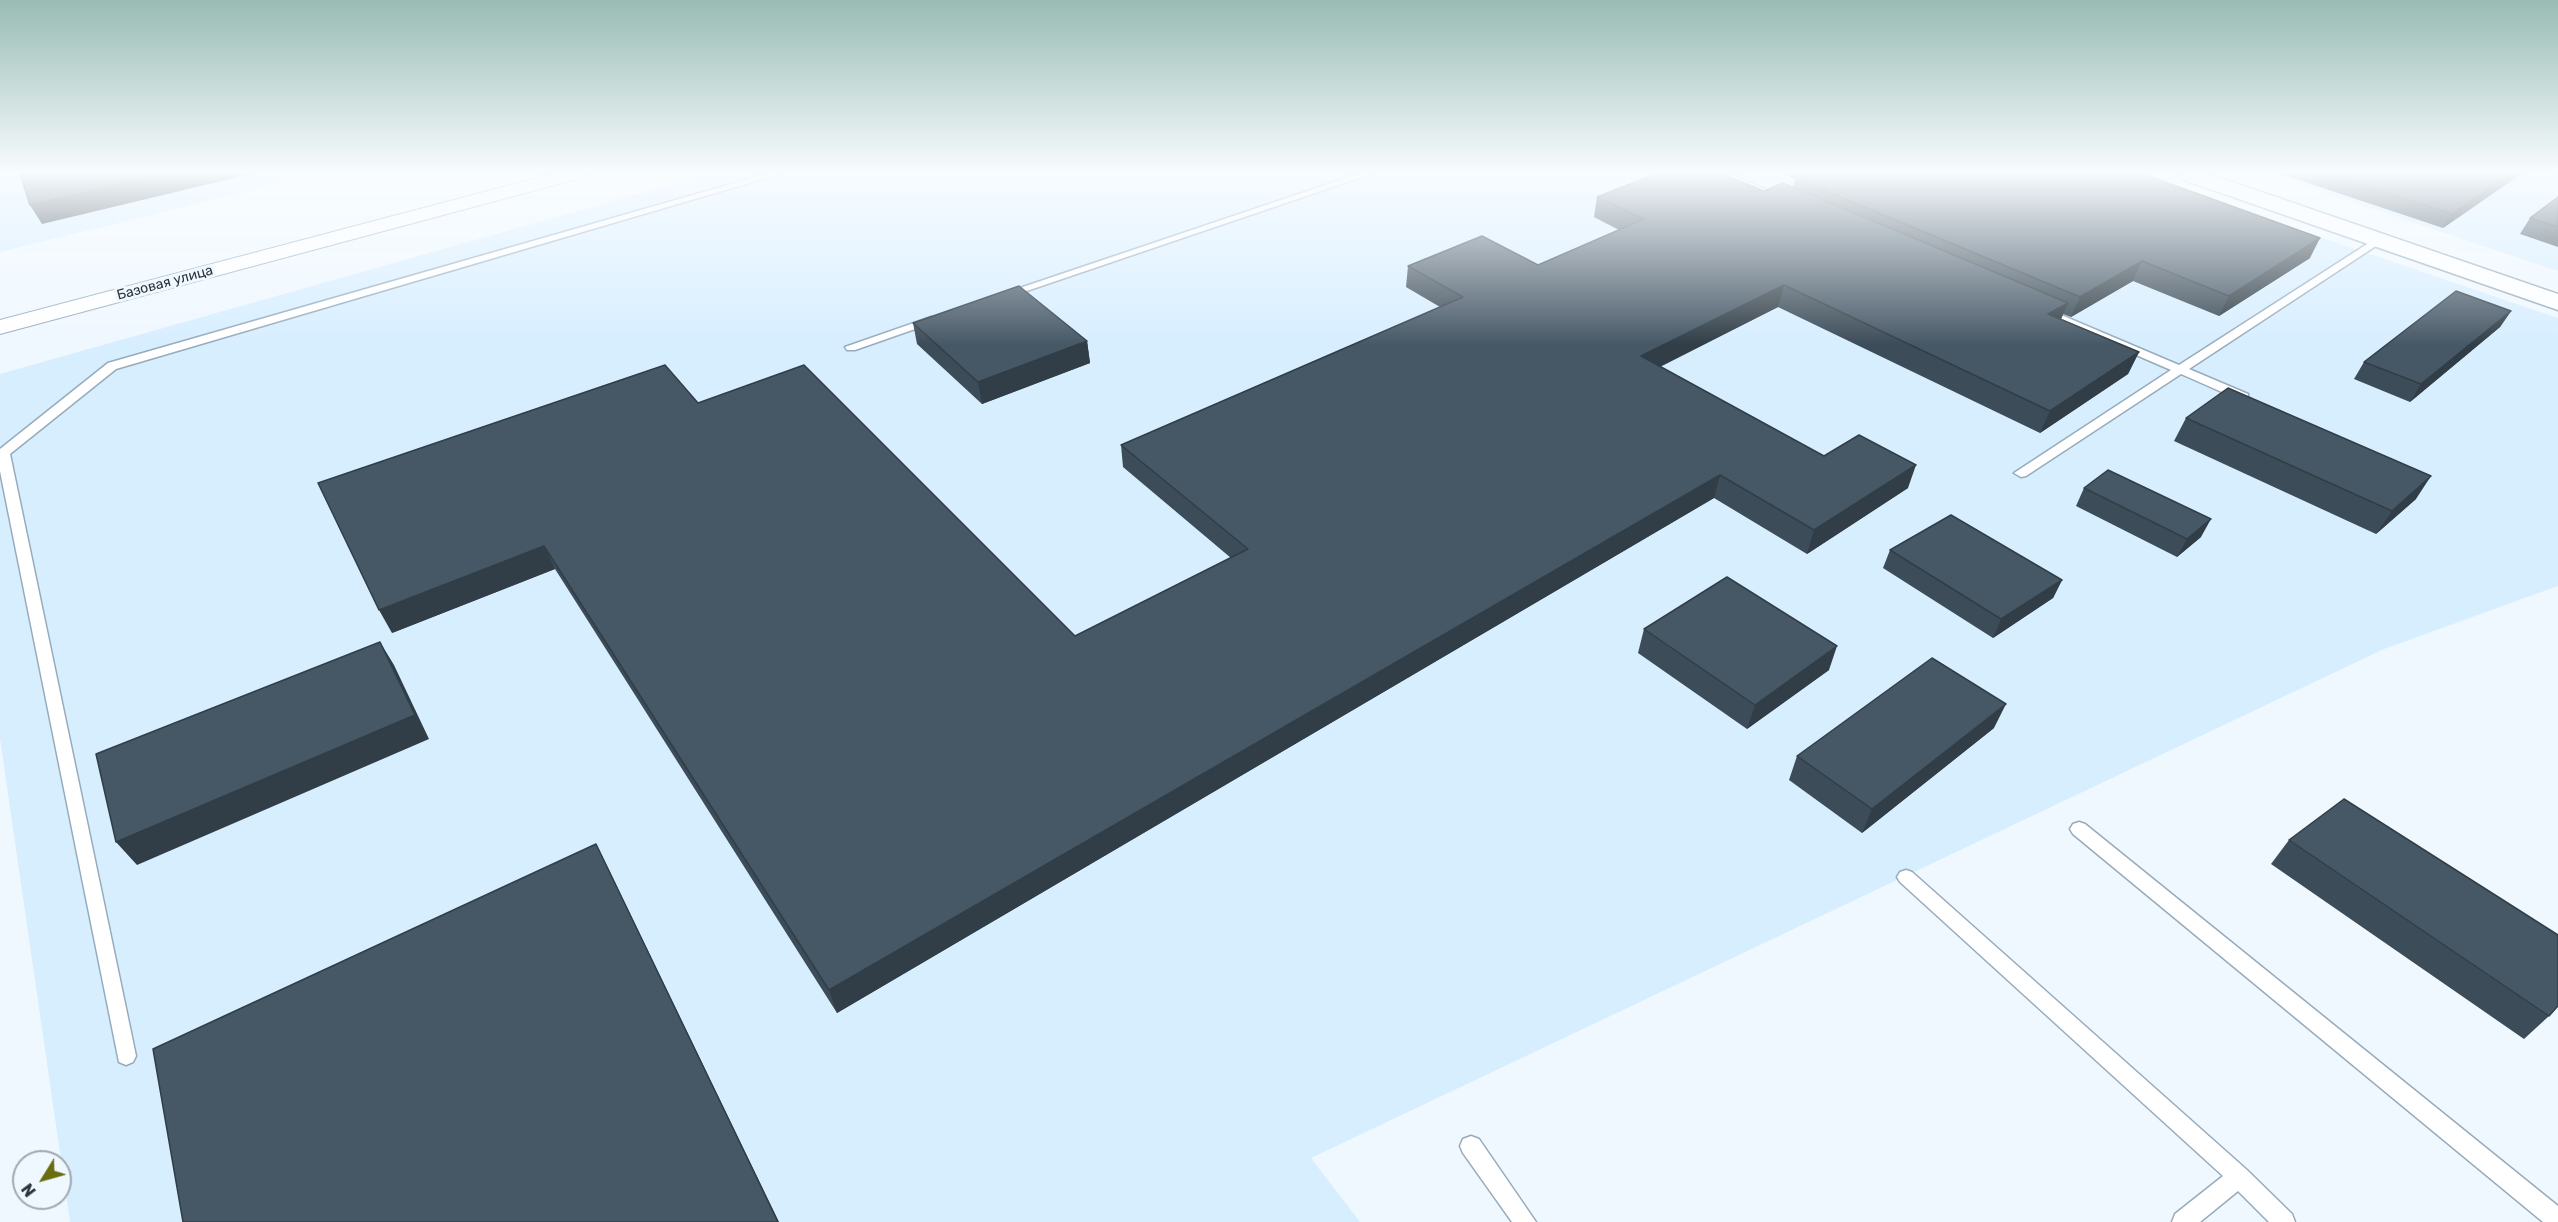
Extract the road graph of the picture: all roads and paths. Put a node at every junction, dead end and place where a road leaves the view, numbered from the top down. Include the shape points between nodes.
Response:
1 (360, 231) edge
2 (578, 231) edge
3 (1196, 231) edge
4 (2352, 231) edge
5 (2378, 240) junction
6 (996, 298) edge
7 (2558, 302) edge
8 (2027, 303) edge
9 (940, 317) edge
10 (0, 327) edge
11 (851, 347) dead end
12 (2178, 369) junction
13 (2254, 402) edge
14 (2021, 473) dead end
15 (2079, 829) dead end
16 (1906, 877) dead end
17 (126, 1056) dead end
18 (1470, 1146) dead end
19 (2239, 1177) junction
20 (2558, 1220) edge
21 (1525, 1222) edge
22 (2183, 1222) edge
23 (2284, 1222) edge

1 - 10 street, Базовая улица
2 - 17 lane via 112,366 3,453
3 - 6 lane
4 - 5 main road
5 - 7 main road
5 - 12 lane
8 - 12 lane
9 - 11 lane
12 - 13 lane
12 - 14 lane
15 - 20 lane
16 - 19 lane
18 - 21 lane
19 - 22 lane
19 - 23 lane

